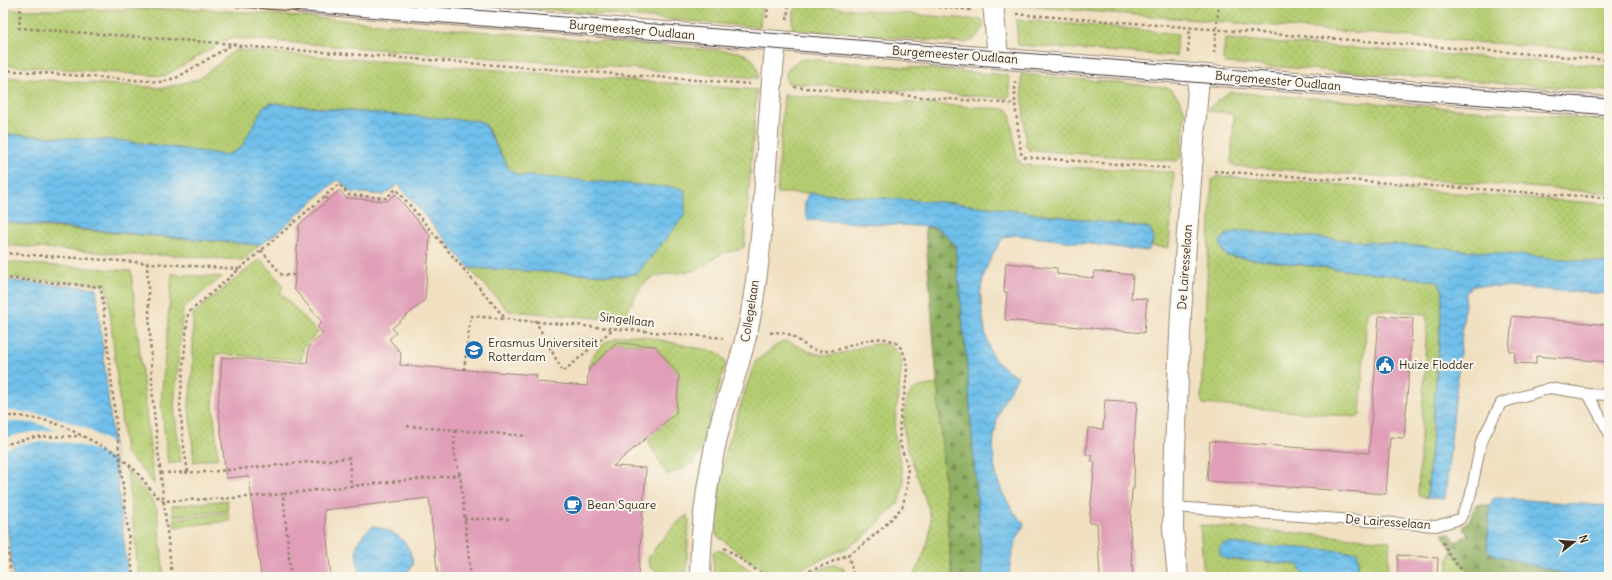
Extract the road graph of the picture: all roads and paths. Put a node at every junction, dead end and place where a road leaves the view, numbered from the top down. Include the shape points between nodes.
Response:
1 (21, 3) edge
2 (301, 3) edge
3 (890, 3) edge
4 (1219, 3) edge
5 (994, 7) edge
6 (1217, 29) junction
7 (776, 41) junction
8 (233, 44) junction
9 (998, 58) junction
10 (1609, 60) edge
11 (3, 70) edge
12 (1199, 75) junction
13 (771, 85) junction
14 (1609, 107) edge
15 (1192, 169) junction
16 (325, 197) junction
17 (1609, 198) edge
18 (328, 200) dead end
19 (416, 213) junction
20 (413, 215) dead end
21 (261, 250) junction
22 (3, 253) edge
23 (147, 262) junction
24 (240, 269) junction
25 (295, 275) dead end
26 (3, 278) edge
27 (505, 318) junction
28 (535, 320) junction
29 (615, 328) junction
30 (747, 340) junction
31 (464, 370) dead end
32 (1588, 394) junction
33 (1609, 395) edge
34 (3, 416) edge
35 (407, 426) dead end
36 (455, 430) junction
37 (1609, 433) edge
38 (82, 436) junction
39 (527, 436) dead end
40 (3, 445) edge
41 (120, 457) junction
42 (188, 472) junction
43 (161, 473) junction
44 (460, 475) junction
45 (351, 486) junction
46 (283, 494) junction
47 (163, 501) junction
48 (3, 506) edge
49 (1174, 507) junction
50 (464, 519) junction
51 (511, 519) dead end
52 (1436, 526) junction
53 (703, 535) junction
54 (848, 554) junction
55 (11, 577) edge
56 (133, 577) edge
57 (172, 577) edge
58 (291, 577) edge
59 (470, 577) edge
60 (700, 577) edge
61 (771, 577) edge
62 (790, 577) edge
63 (854, 577) edge
64 (1178, 577) edge
65 (1469, 577) edge

1 - 8 path via 19,28
2 - 7 street, Burgemeester Oudlaan
3 - 5 path
4 - 6 path
5 - 6 path
5 - 9 street
6 - 10 path
7 - 9 street, Burgemeester Oudlaan
7 - 13 street, Collegelaan
8 - 11 path via 178,77 162,82
8 - 13 path
9 - 12 street, Burgemeester Oudlaan
12 - 14 street, Burgemeester Oudlaan
12 - 15 street, De Lairesselaan
13 - 15 path via 1015,104 1021,153 1024,157
13 - 30 street, Collegelaan via 762,230
15 - 17 path
15 - 49 street, De Lairesselaan via 1182,312
16 - 18 path
16 - 19 path via 339,184 349,195 386,198 396,189
16 - 21 path
19 - 20 path
19 - 27 path
21 - 24 path
21 - 25 path via 282,275
22 - 23 path
23 - 24 path
23 - 43 path via 153,403
24 - 42 path via 188,313 180,404
26 - 41 path via 101,287
27 - 28 path, Singellaan
27 - 31 path, Singellaan via 471,316
28 - 29 path, Singellaan
28 - 29 path via 564,372
29 - 30 path, Singellaan
30 - 53 street, Collegelaan via 720,425 706,498
30 - 54 path via 774,332 785,333 795,336 813,350 833,351 865,340 880,339 895,343 904,353 907,368 899,428 908,471 903,506 864,544
32 - 33 lane, De Lairesselaan
32 - 37 lane
32 - 52 lane, De Lairesselaan via 1550,388 1502,403 1481,442 1470,498 1460,519
34 - 38 path via 48,420
35 - 36 path
36 - 39 path
36 - 44 path via 454,453
38 - 40 path via 35,437
38 - 41 path
41 - 47 path
41 - 56 path
42 - 43 path
42 - 45 path via 349,458
43 - 47 path
44 - 45 path
44 - 50 path
45 - 46 path
46 - 47 path
46 - 58 path
47 - 57 path
48 - 55 path
49 - 52 lane, De Lairesselaan
49 - 64 street, De Lairesselaan via 1173,529
50 - 51 path
50 - 59 path
52 - 65 path via 1447,551
53 - 60 street, Collegelaan
53 - 61 path via 749,567
54 - 62 path
54 - 63 path

